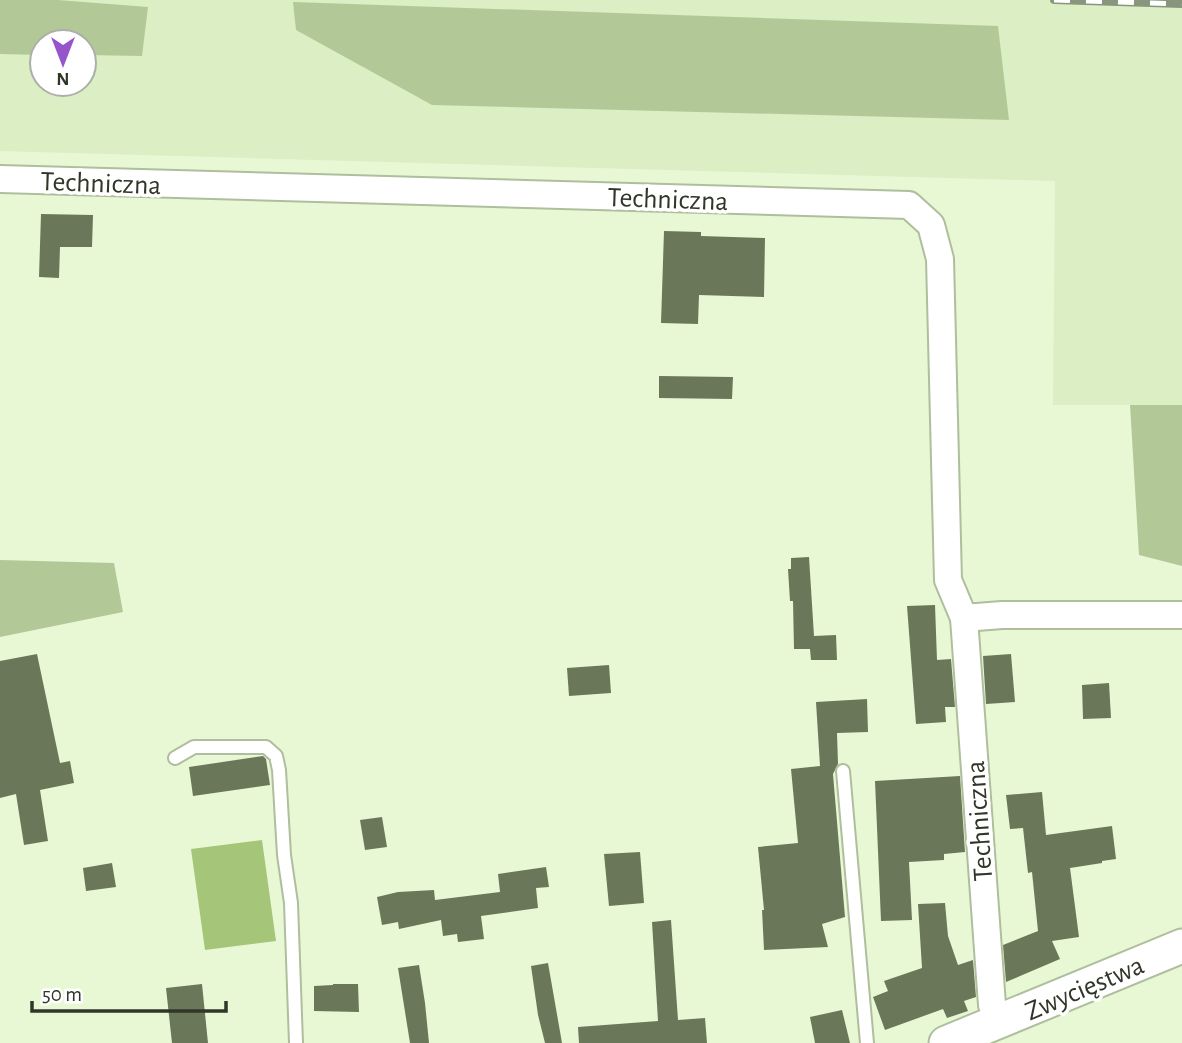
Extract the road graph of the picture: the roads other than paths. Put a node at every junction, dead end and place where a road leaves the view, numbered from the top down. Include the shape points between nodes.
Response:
1 (0, 179) edge
2 (1182, 615) edge
3 (964, 618) junction
4 (176, 758) dead end
5 (843, 771) dead end
6 (1182, 946) edge
7 (999, 1023) junction
8 (296, 1043) edge
9 (867, 1043) edge
10 (946, 1043) edge

1 - 3 street, Techniczna via 909,205 931,225 940,259 948,580
2 - 3 street
3 - 7 street, Techniczna via 992,1005
4 - 8 lane via 194,747 266,747 276,756 291,903
5 - 9 lane
6 - 7 street, Zwycięstwa
7 - 10 street, Zwycięstwa

